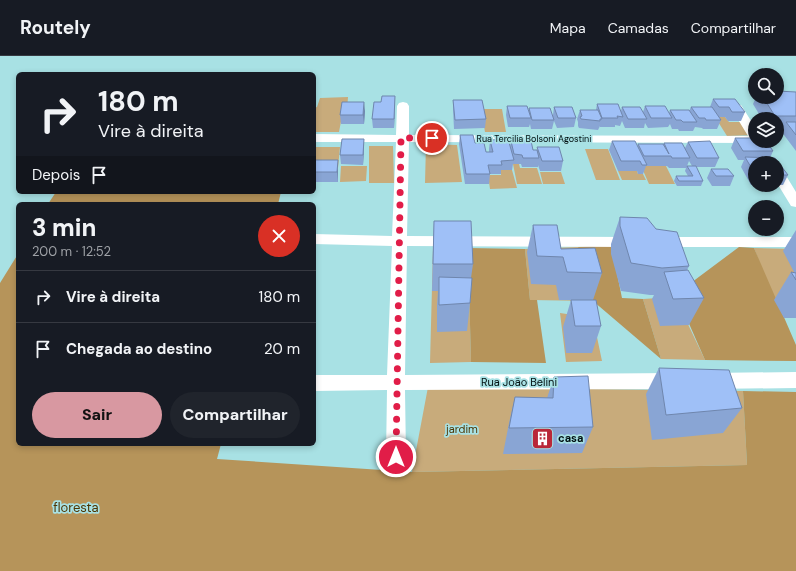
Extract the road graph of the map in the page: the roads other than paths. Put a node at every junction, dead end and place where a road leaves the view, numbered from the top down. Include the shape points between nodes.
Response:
1 (403, 106) dead end
2 (737, 108) edge
3 (748, 126) edge
4 (316, 138) edge
5 (401, 138) junction
6 (748, 138) edge
7 (784, 183) edge
8 (796, 203) edge
9 (316, 239) edge
10 (399, 241) junction
11 (796, 242) edge
12 (796, 380) edge
13 (316, 383) edge
14 (396, 383) junction
15 (396, 457) dead end

1 - 5 street
2 - 3 street
4 - 5 street, Rua Tercilia Bolsoni Agostini
5 - 6 street, Rua Tercilia Bolsoni Agostini
5 - 10 street
7 - 8 street
9 - 10 street
10 - 11 street
10 - 14 street
12 - 14 street, Rua João Belini
13 - 14 street, Rua João Belini
14 - 15 street

